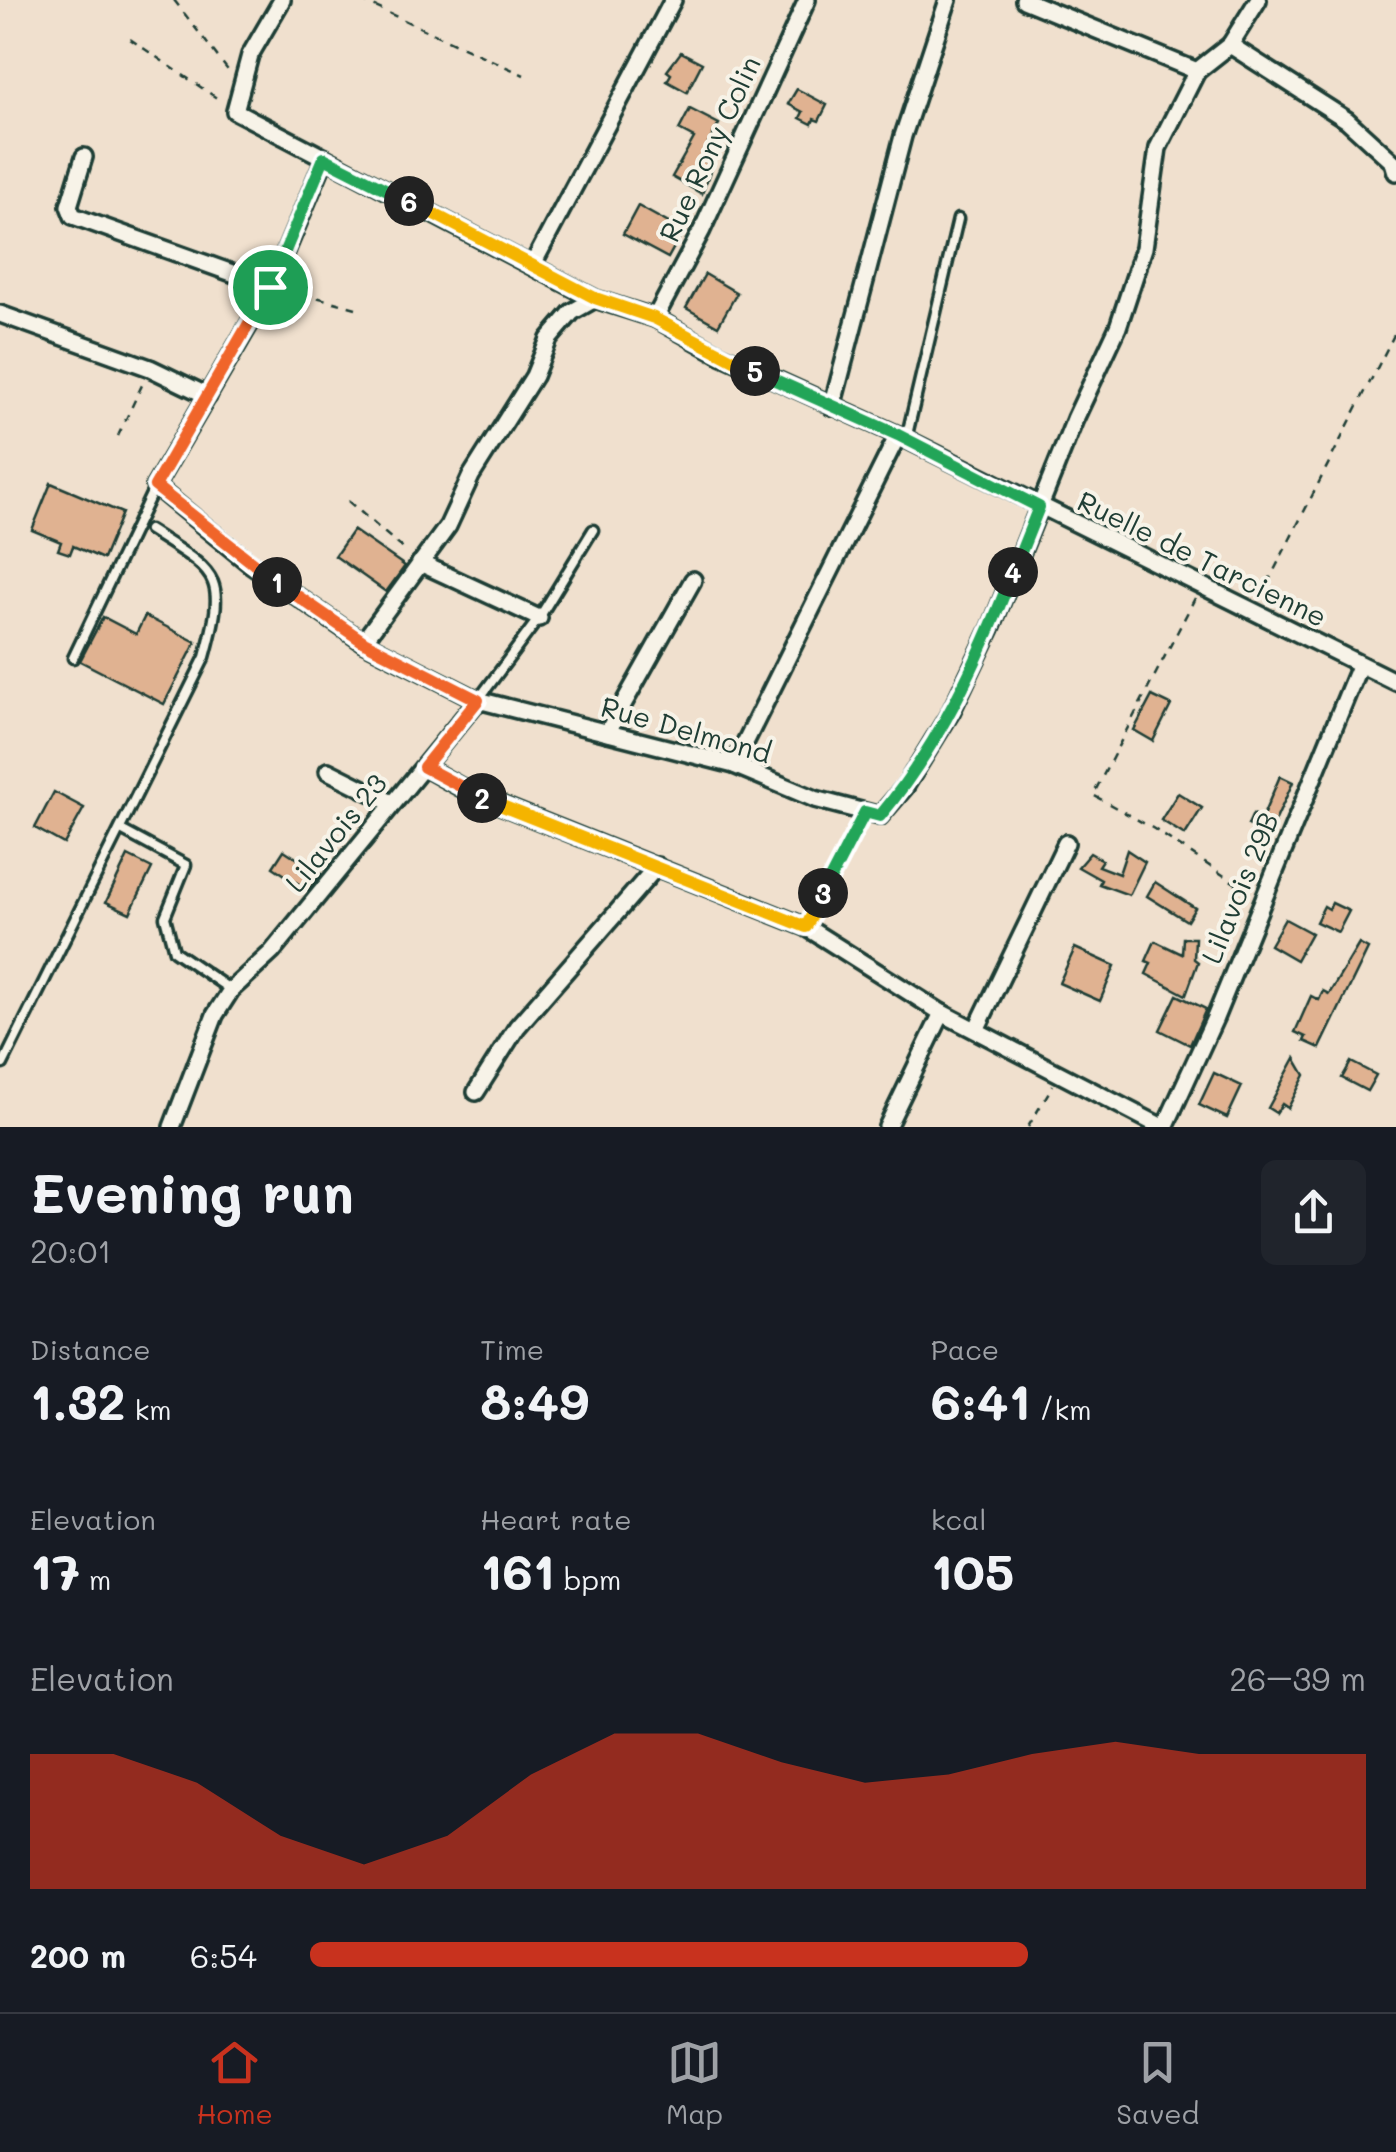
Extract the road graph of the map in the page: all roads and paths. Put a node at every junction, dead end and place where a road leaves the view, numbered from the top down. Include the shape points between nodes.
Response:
1 (174, 0) edge
2 (282, 0) edge
3 (360, 0) edge
4 (673, 0) edge
5 (807, 0) edge
6 (948, 0) edge
7 (1258, 0) edge
8 (1032, 1) edge
9 (130, 39) dead end
10 (1230, 44) junction
11 (1198, 72) junction
12 (524, 76) dead end
13 (240, 86) junction
14 (235, 111) junction
15 (84, 157) dead end
16 (324, 158) junction
17 (1396, 172) edge
18 (958, 220) dead end
19 (533, 264) junction
20 (271, 286) junction
21 (595, 298) junction
22 (356, 308) dead end
23 (0, 314) edge
24 (654, 318) junction
25 (1396, 330) edge
26 (150, 368) junction
27 (208, 396) junction
28 (832, 407) junction
29 (118, 436) dead end
30 (902, 437) junction
31 (155, 486) junction
32 (348, 501) dead end
33 (1039, 507) junction
34 (149, 530) dead end
35 (593, 530) dead end
36 (420, 564) junction
37 (694, 580) dead end
38 (1202, 584) junction
39 (1254, 608) junction
40 (539, 618) junction
41 (364, 642) junction
42 (73, 658) dead end
43 (1359, 666) junction
44 (1396, 682) edge
45 (478, 700) junction
46 (607, 733) junction
47 (734, 764) junction
48 (424, 767) junction
49 (328, 771) dead end
50 (392, 802) junction
51 (865, 812) junction
52 (122, 830) junction
53 (1066, 844) dead end
54 (657, 866) junction
55 (1261, 900) junction
56 (806, 927) junction
57 (232, 990) junction
58 (942, 1013) junction
59 (976, 1030) junction
60 (0, 1062) edge
61 (1060, 1073) junction
62 (476, 1092) dead end
63 (172, 1127) edge
64 (887, 1127) edge
65 (1028, 1127) edge
66 (1147, 1127) edge
67 (1162, 1127) edge

1 - 13 path
2 - 13 street
3 - 12 path
4 - 19 street
5 - 24 street, Rue Rony Colin via 702,230
6 - 28 street via 903,136
7 - 10 street
8 - 11 street
9 - 14 path
10 - 11 street
10 - 17 street via 1347,120
11 - 33 street via 1158,148 1144,248 1118,326
13 - 14 street
14 - 16 street, Ruelle de Tarcienne
15 - 20 street via 69,206 73,216
16 - 19 street, Ruelle de Tarcienne
16 - 20 street
18 - 30 lane
19 - 21 street, Ruelle de Tarcienne
20 - 22 path
20 - 27 street
21 - 24 street, Ruelle de Tarcienne
21 - 36 street via 548,339 534,376
23 - 26 street
24 - 28 street, Ruelle de Tarcienne
25 - 39 path
26 - 27 street
26 - 29 path
27 - 31 street
28 - 30 street, Ruelle de Tarcienne
30 - 33 street, Ruelle de Tarcienne
30 - 47 street
31 - 41 street, Rue Delmond via 250,564
31 - 42 lane
32 - 36 path
33 - 38 street, Ruelle de Tarcienne
33 - 51 street via 950,712 880,816
34 - 52 lane via 205,567 217,583 215,621 206,657
35 - 40 lane, Lilavois 23
36 - 40 street
36 - 41 street
37 - 46 street
38 - 39 street, Ruelle de Tarcienne
38 - 55 path via 1093,795
39 - 43 street, Ruelle de Tarcienne
40 - 45 lane, Lilavois 23
41 - 45 street, Rue Delmond
43 - 44 street, Ruelle de Tarcienne
43 - 55 street, Lilavois 29B
45 - 46 street, Rue Delmond
45 - 48 street, Lilavois 23
46 - 47 street, Rue Delmond
47 - 51 street, Rue Delmond
48 - 50 street, Lilavois 23
48 - 54 street via 473,794
49 - 50 street
50 - 57 street, Lilavois 23 via 272,952
51 - 56 path
52 - 57 lane via 186,864 166,917 174,951
52 - 60 lane
53 - 59 street
54 - 56 street
54 - 62 street via 517,1027
55 - 67 street, Lilavois 29B via 1215,1018
56 - 58 street
57 - 63 street, Lilavois 23 via 215,1016
58 - 59 street
58 - 64 street
59 - 61 street
61 - 65 path
61 - 67 street
66 - 67 street

